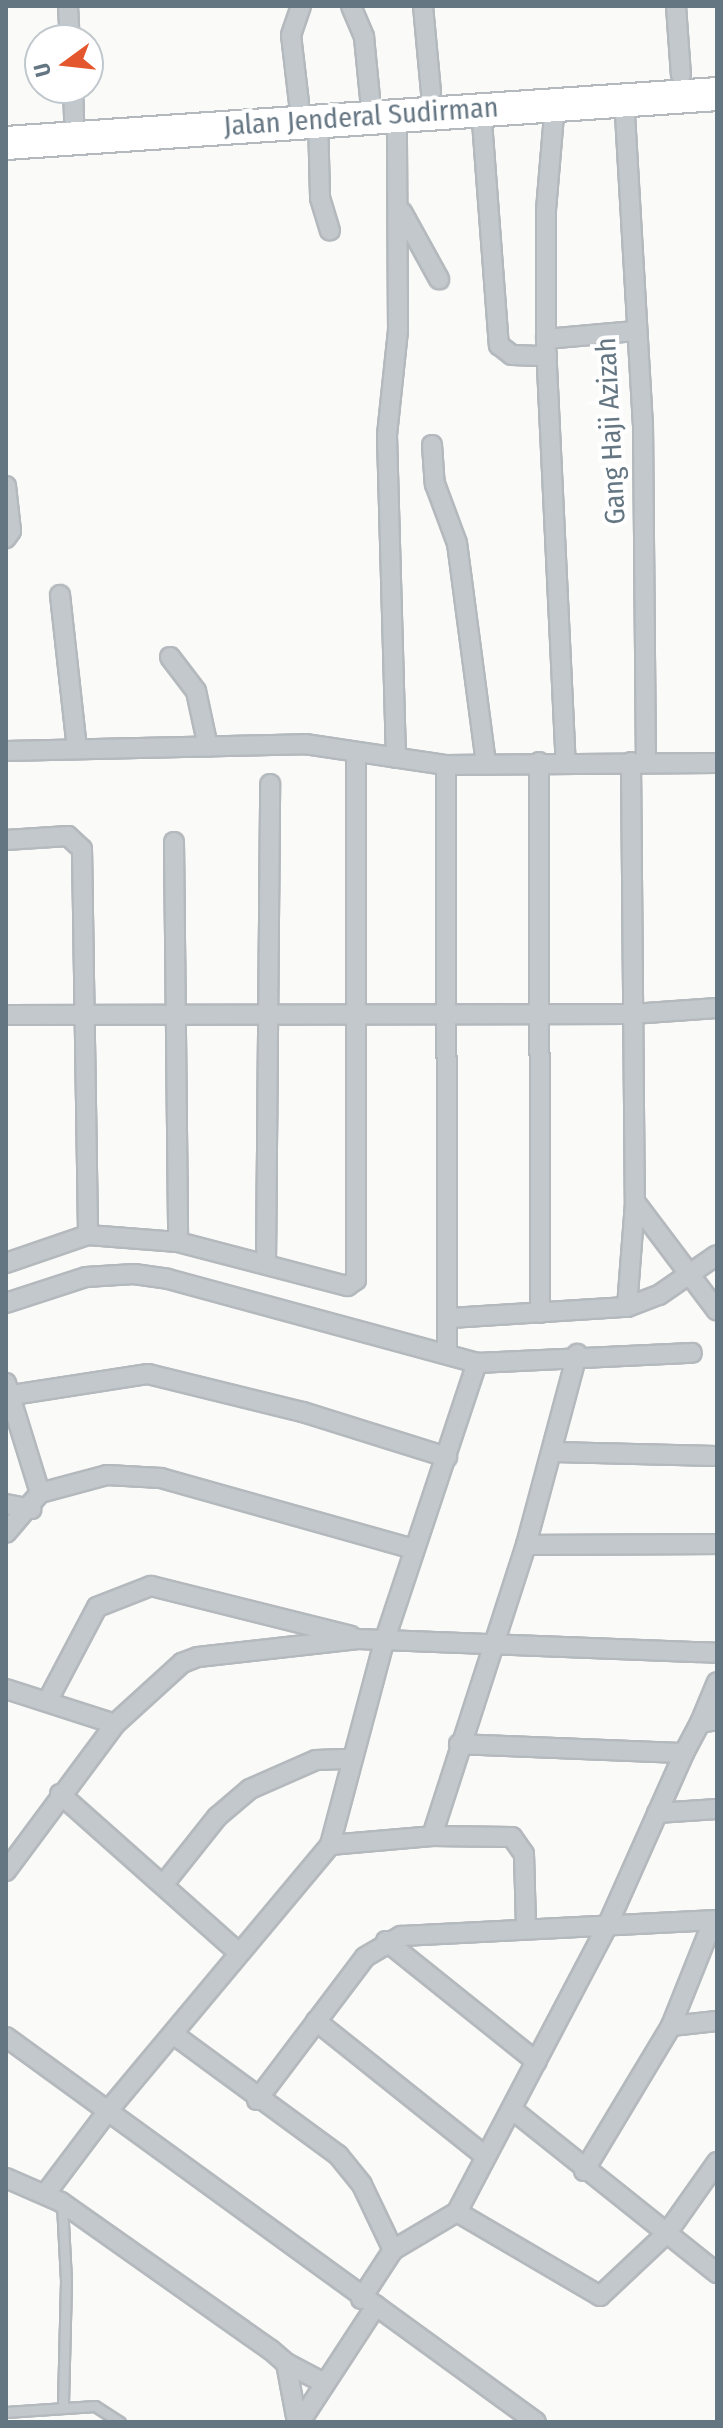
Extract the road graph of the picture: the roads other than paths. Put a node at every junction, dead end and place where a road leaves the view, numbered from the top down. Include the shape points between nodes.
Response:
1 (301, 6) edge
2 (351, 6) edge
3 (423, 6) edge
4 (676, 6) edge
5 (717, 73) edge
6 (681, 75) junction
7 (431, 93) junction
8 (717, 94) edge
9 (624, 97) junction
10 (370, 98) junction
11 (489, 101) junction
12 (555, 103) junction
13 (71, 104) edge
14 (102, 104) edge
15 (308, 111) junction
16 (397, 116) junction
17 (23, 132) edge
18 (400, 208) junction
19 (330, 231) dead end
20 (439, 279) dead end
21 (635, 331) junction
22 (547, 348) junction
23 (432, 445) dead end
24 (6, 486) edge
25 (6, 538) edge
26 (60, 595) dead end
27 (170, 657) dead end
28 (208, 747) junction
29 (77, 749) junction
30 (6, 751) edge
31 (356, 753) junction
32 (396, 758) junction
33 (539, 762) junction
34 (566, 762) junction
35 (638, 762) junction
36 (717, 763) edge
37 (486, 764) junction
38 (446, 765) junction
39 (270, 784) dead end
40 (6, 840) edge
41 (174, 842) dead end
42 (717, 1008) edge
43 (358, 1014) junction
44 (448, 1014) junction
45 (538, 1014) junction
46 (632, 1014) junction
47 (6, 1015) edge
48 (176, 1015) junction
49 (265, 1015) junction
50 (86, 1016) junction
51 (635, 1202) junction
52 (88, 1235) junction
53 (178, 1242) junction
54 (717, 1255) edge
55 (6, 1263) edge
56 (266, 1264) junction
57 (690, 1276) junction
58 (6, 1303) edge
59 (627, 1307) junction
60 (717, 1311) edge
61 (540, 1313) junction
62 (450, 1321) junction
63 (447, 1348) junction
64 (692, 1353) dead end
65 (577, 1354) junction
66 (477, 1363) junction
67 (7, 1391) edge
68 (553, 1452) junction
69 (717, 1456) edge
70 (447, 1457) junction
71 (36, 1501) junction
72 (6, 1504) edge
73 (6, 1533) edge
74 (717, 1544) edge
75 (526, 1545) junction
76 (413, 1549) junction
77 (358, 1639) junction
78 (385, 1639) junction
79 (489, 1648) junction
80 (717, 1653) edge
81 (717, 1682) edge
82 (6, 1689) edge
83 (48, 1700) junction
84 (708, 1722) edge
85 (115, 1724) junction
86 (459, 1744) junction
87 (684, 1753) junction
88 (350, 1759) junction
89 (60, 1794) junction
90 (717, 1809) edge
91 (657, 1813) junction
92 (432, 1836) junction
93 (330, 1845) junction
94 (6, 1871) edge
95 (163, 1885) junction
96 (715, 1920) edge
97 (608, 1924) junction
98 (526, 1926) junction
99 (386, 1941) junction
100 (239, 1953) junction
101 (316, 2021) junction
102 (717, 2021) edge
103 (671, 2026) junction
104 (173, 2034) junction
105 (6, 2037) edge
106 (537, 2062) junction
107 (257, 2100) junction
108 (514, 2111) junction
109 (107, 2112) junction
110 (484, 2155) junction
111 (717, 2162) edge
112 (584, 2171) junction
113 (6, 2178) edge
114 (54, 2198) junction
115 (457, 2212) junction
116 (667, 2233) junction
117 (393, 2250) junction
118 (717, 2273) edge
119 (368, 2302) junction
120 (286, 2363) junction
121 (324, 2383) junction
122 (63, 2408) junction
123 (6, 2412) edge
124 (534, 2420) edge
125 (120, 2422) edge
126 (298, 2422) edge
127 (509, 2422) edge

1 - 15 street via 291,35
2 - 10 street via 364,37
3 - 7 street
4 - 6 street
5 - 6 highway, Jalan Jenderal Sudirman
6 - 11 highway, Jalan Jenderal Sudirman
7 - 10 highway, Jalan Jenderal Sudirman
7 - 11 highway, Jalan Jenderal Sudirman
8 - 9 highway, Jalan Jenderal Sudirman
9 - 12 highway, Jalan Jenderal Sudirman
9 - 21 street, Gang Haji Azizah
10 - 15 highway, Jalan Jenderal Sudirman
11 - 12 highway, Jalan Jenderal Sudirman
11 - 16 highway, Jalan Jenderal Sudirman
11 - 22 street via 499,345 512,355
12 - 22 street via 546,211
13 - 17 highway, Jalan Jenderal Sudirman
14 - 15 highway, Jalan Jenderal Sudirman
15 - 16 highway, Jalan Jenderal Sudirman
15 - 17 highway, Jalan Jenderal Sudirman
15 - 19 street
16 - 18 street
18 - 20 street
18 - 32 street via 398,331 387,435
21 - 22 street
21 - 35 street, Gang Haji Azizah via 643,423
22 - 34 street
23 - 37 street via 435,484 457,543
24 - 25 street via 11,531
26 - 29 street
27 - 28 street via 196,691
28 - 29 street
28 - 31 street via 300,744
29 - 30 street
31 - 32 street
31 - 43 street
32 - 38 street
33 - 34 street
33 - 37 street
33 - 45 street
34 - 35 street
35 - 36 street
35 - 46 street, Gang Haji Azizah
37 - 38 street
38 - 44 street
39 - 49 street
40 - 50 street via 68,836 82,849
41 - 48 street
42 - 46 street
43 - 44 street
43 - 49 street
43 - 56 street via 356,1280 347,1286
44 - 45 street
44 - 62 street
45 - 46 street
45 - 61 street
46 - 51 street, Gang Haji Azizah
47 - 50 street
48 - 49 street
48 - 50 street
48 - 53 street
49 - 56 street
50 - 52 street
51 - 57 street
51 - 59 street, Gang Haji Azizah
52 - 53 street
52 - 55 street
53 - 56 street
54 - 57 street
57 - 59 street
57 - 60 street
58 - 63 street via 86,1277 134,1274
59 - 61 street
61 - 62 street
62 - 63 street
63 - 66 street
64 - 65 street
65 - 66 street
65 - 68 street
66 - 70 street
67 - 70 street via 148,1374 303,1412
67 - 71 street
68 - 69 street
68 - 75 street
70 - 76 street
71 - 72 street
71 - 73 street
71 - 76 street via 107,1475 161,1478
74 - 75 street
75 - 79 street
76 - 78 street
77 - 78 street
77 - 83 street via 270,1612 151,1586 97,1607
77 - 85 street via 198,1657 182,1663
78 - 79 street
78 - 88 street
79 - 80 street
79 - 86 street
81 - 84 street
82 - 83 street
83 - 85 street
84 - 87 street
85 - 89 street
86 - 87 street
86 - 92 street
87 - 91 street
88 - 93 street
88 - 95 street via 295,1767 241,1795
89 - 94 street
89 - 95 street
90 - 91 street
91 - 97 street
92 - 93 street
92 - 98 street via 503,1835 520,1843
93 - 100 street
95 - 100 street
96 - 97 street
96 - 103 street
97 - 98 street
97 - 106 street
98 - 99 street
99 - 101 street via 365,1957
99 - 106 street
100 - 104 street
101 - 107 street
101 - 110 street
102 - 103 street
103 - 112 street
104 - 107 street
104 - 109 street
105 - 109 street
106 - 108 street
107 - 117 street via 327,2144 351,2169
108 - 110 street
108 - 112 street
109 - 114 street
109 - 119 street
110 - 115 street
111 - 116 street
112 - 116 street
113 - 114 street
114 - 120 street
114 - 122 lane via 66,2281
115 - 116 street via 596,2295 604,2294
115 - 117 street
116 - 118 street
117 - 119 street
119 - 121 street
119 - 124 street
120 - 121 street
120 - 126 street
121 - 126 street
122 - 123 lane
122 - 125 lane via 95,2406
124 - 127 street

